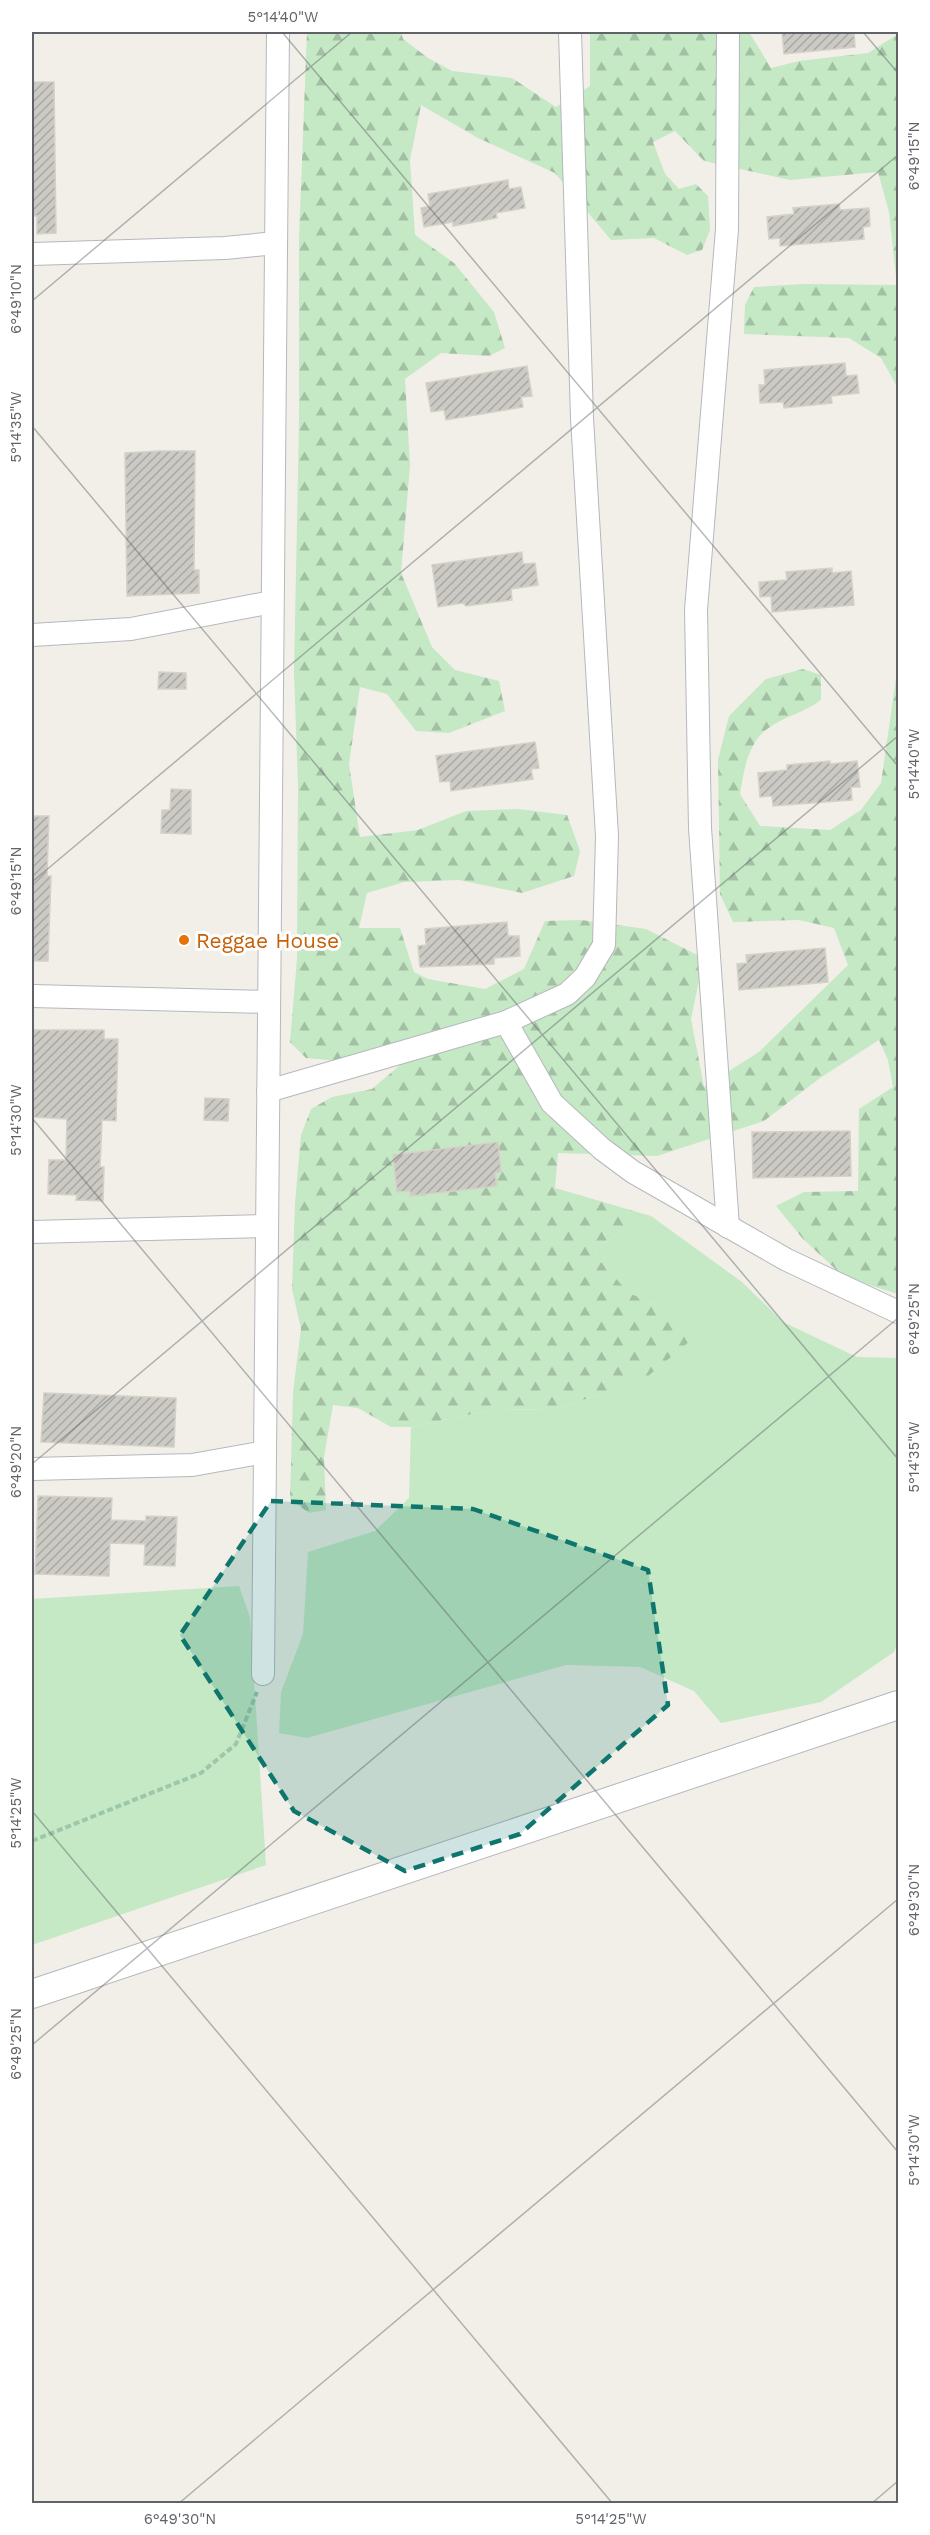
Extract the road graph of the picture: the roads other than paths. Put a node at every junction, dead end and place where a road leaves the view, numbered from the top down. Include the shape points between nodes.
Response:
1 (278, 32) edge
2 (570, 32) edge
3 (728, 32) edge
4 (276, 243) junction
5 (32, 254) edge
6 (272, 602) junction
7 (32, 635) edge
8 (32, 996) edge
9 (269, 1002) junction
10 (506, 1022) junction
11 (268, 1091) junction
12 (267, 1226) junction
13 (728, 1227) junction
14 (32, 1232) edge
15 (898, 1312) edge
16 (265, 1452) junction
17 (32, 1469) edge
18 (263, 1674) road end
19 (898, 1705) edge
20 (32, 1994) edge

1 - 4 street
2 - 10 street via 582,418 607,836 606,925 604,945 585,977 567,994
3 - 13 street via 727,229 696,610 700,828
4 - 5 street
4 - 6 street
6 - 7 street via 131,629
6 - 9 street
8 - 9 street
9 - 11 street
10 - 11 street
10 - 13 street via 552,1103 577,1128 633,1172
11 - 12 street
12 - 14 street
12 - 16 street
13 - 15 street
16 - 17 street via 192,1464
16 - 18 street
19 - 20 street

